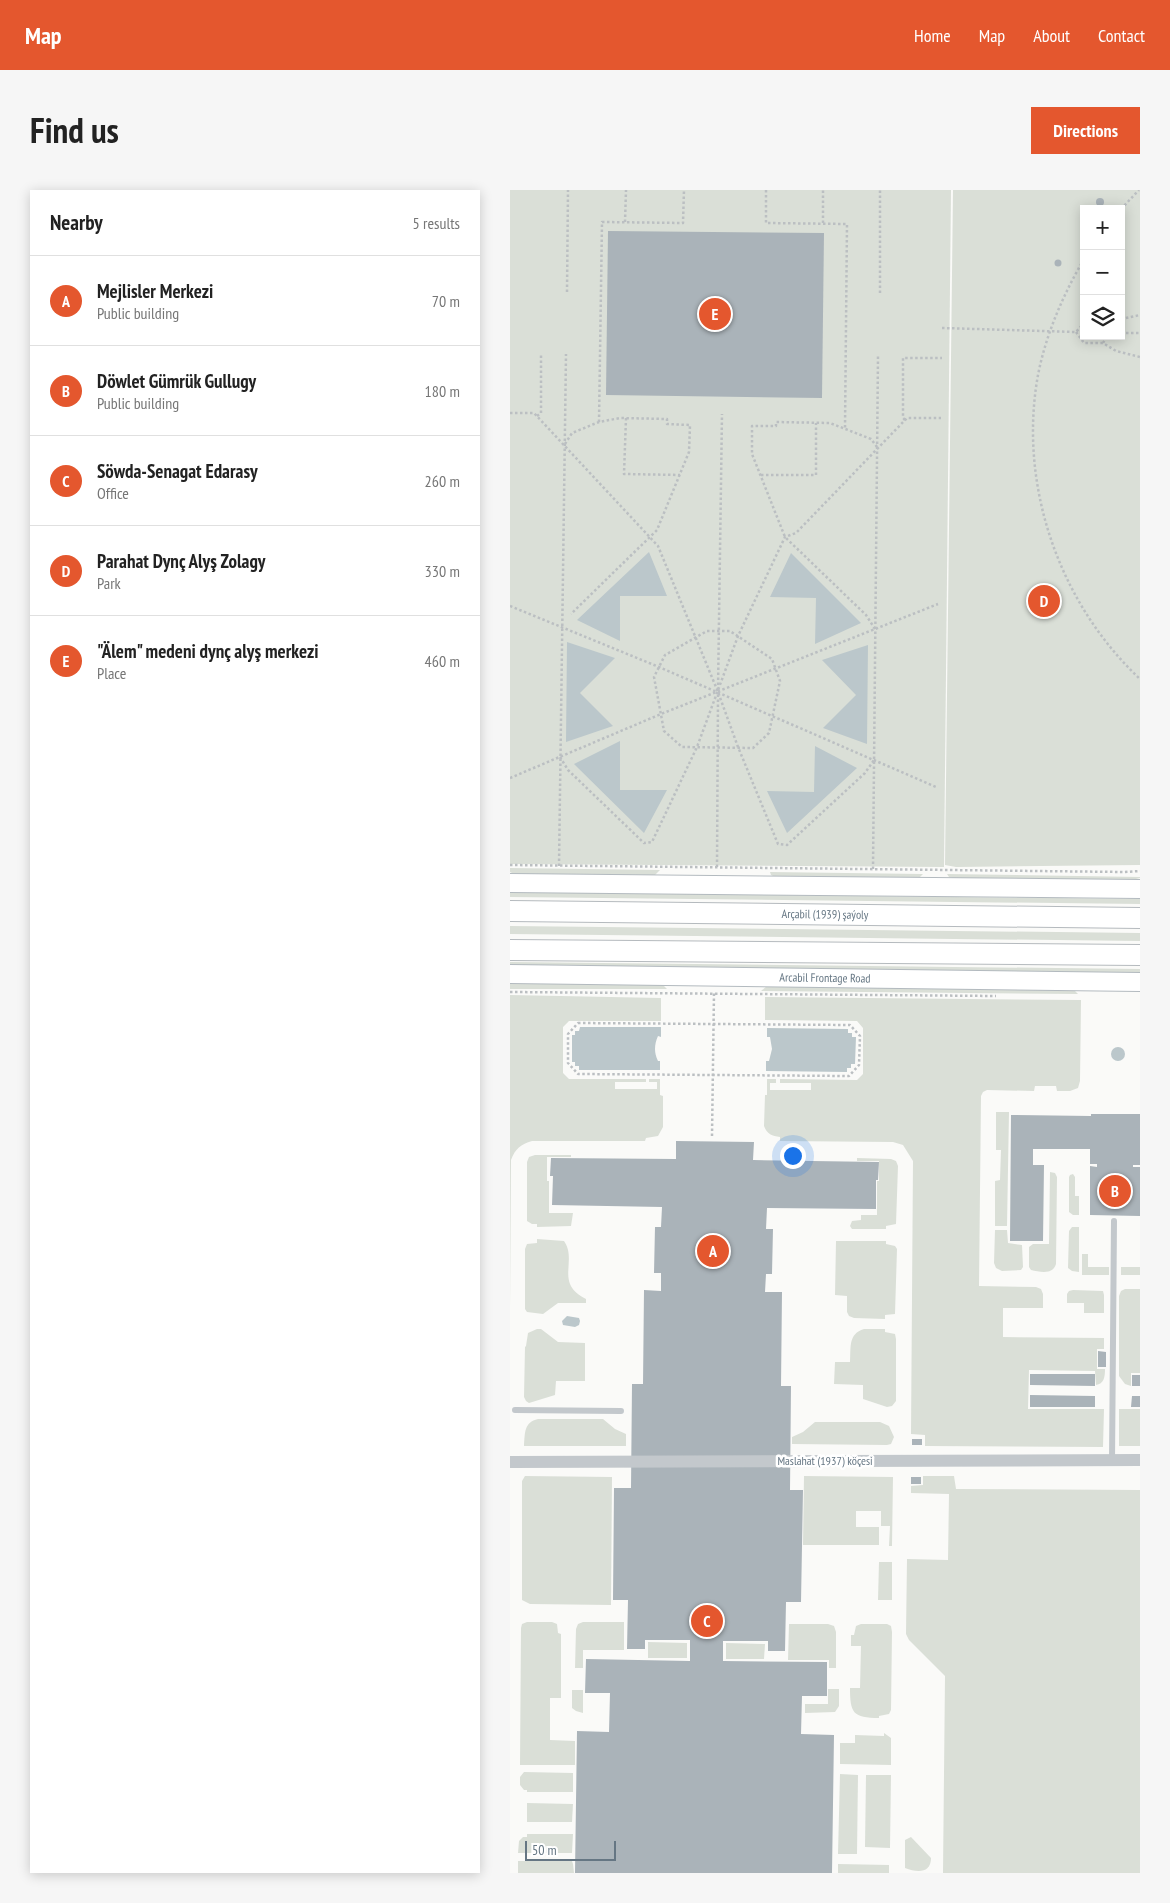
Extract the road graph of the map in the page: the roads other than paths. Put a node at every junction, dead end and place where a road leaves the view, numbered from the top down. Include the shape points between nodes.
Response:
1 (510, 883) edge
2 (1140, 889) edge
3 (510, 910) edge
4 (1140, 918) edge
5 (510, 950) edge
6 (1140, 955) edge
7 (510, 974) edge
8 (1140, 982) edge
9 (1114, 1221) dead end
10 (515, 1410) dead end
11 (620, 1411) dead end
12 (1112, 1460) junction
13 (1140, 1460) edge
14 (510, 1462) edge

1 - 2 street
3 - 4 main road, Arçabil (1939) şaýoly
5 - 6 main road
7 - 8 street, Arcabil Frontage Road
9 - 12 lane
10 - 11 lane
12 - 13 street, Maslahat (1937) köçesi
12 - 14 street, Maslahat (1937) köçesi

